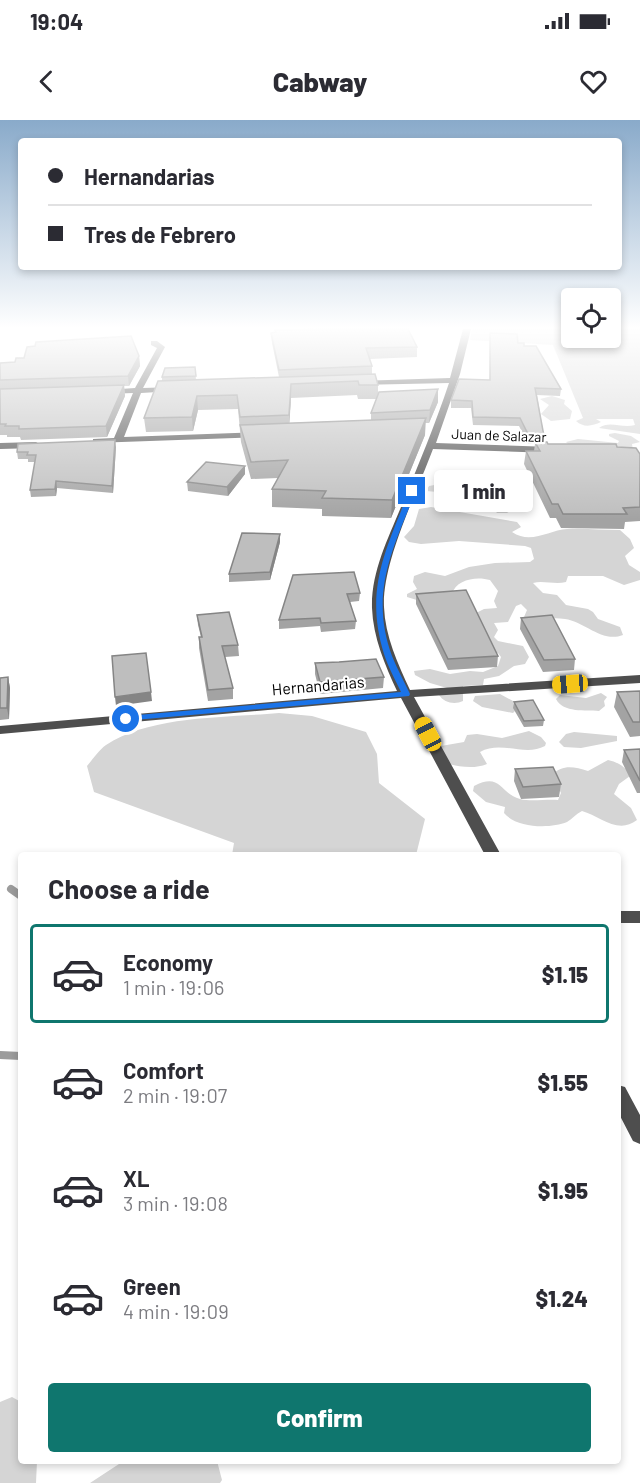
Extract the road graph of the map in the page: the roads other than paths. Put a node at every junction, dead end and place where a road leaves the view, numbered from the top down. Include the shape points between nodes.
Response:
1 (137, 393) edge
2 (449, 393) edge
3 (425, 429) edge
4 (436, 429) junction
5 (275, 435) edge
6 (117, 440) junction
7 (82, 442) edge
8 (47, 444) edge
9 (0, 446) edge
10 (429, 446) junction
11 (558, 450) edge
12 (640, 679) edge
13 (406, 694) junction
14 (0, 730) edge
15 (491, 852) edge
16 (621, 917) edge
17 (640, 917) edge
18 (621, 1099) edge
19 (640, 1135) edge

1 - 6 street
2 - 4 street
3 - 4 street
4 - 10 street
5 - 6 street
6 - 7 street
8 - 9 street
10 - 11 street, Juan de Salazar
10 - 13 street via 379,588 379,616 388,655
12 - 13 street, Hernandarias
13 - 14 street, Hernandarias
13 - 15 street
16 - 17 street
18 - 19 street

